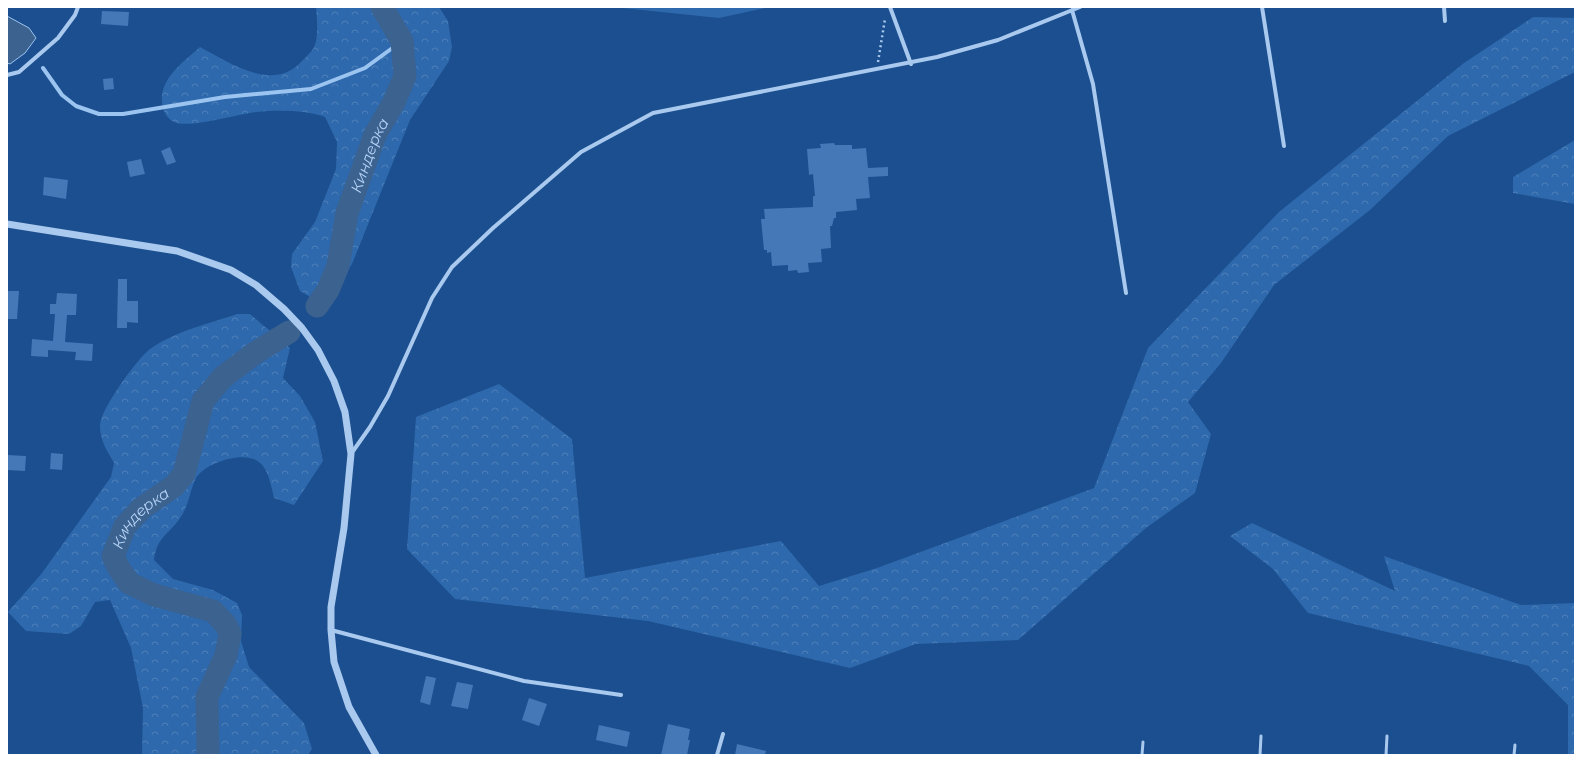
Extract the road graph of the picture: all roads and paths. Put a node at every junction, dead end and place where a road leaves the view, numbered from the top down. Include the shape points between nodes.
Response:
1 (78, 7) edge
2 (890, 7) edge
3 (1080, 7) edge
4 (1262, 7) edge
5 (1444, 7) edge
6 (1072, 10) junction
7 (886, 15) dead end
8 (1445, 21) dead end
9 (911, 64) junction
10 (876, 68) junction
11 (7, 75) edge
12 (1284, 146) dead end
13 (7, 224) edge
14 (1126, 293) dead end
15 (351, 454) junction
16 (331, 630) junction
17 (621, 695) dead end
18 (723, 734) dead end
19 (1261, 736) dead end
20 (1387, 736) dead end
21 (1143, 742) dead end
22 (1515, 745) dead end
23 (376, 755) edge
24 (717, 755) edge
25 (1142, 755) edge
26 (1260, 755) edge
27 (1386, 755) edge
28 (1514, 755) edge

1 - 11 street via 58,38 19,72
2 - 9 street
3 - 6 street
4 - 12 street
5 - 8 street
6 - 9 street via 998,40
6 - 14 street via 1093,84
7 - 10 path
9 - 10 street
10 - 15 street via 653,113 581,152 452,267 432,298 388,396
13 - 15 street via 177,251 231,270 256,285 293,318 318,350 334,381 345,412
15 - 16 street via 344,528 331,607
16 - 17 street via 524,681
16 - 23 street via 334,662 342,689 349,707
18 - 24 street
19 - 26 lane
20 - 27 lane
21 - 25 lane
22 - 28 lane

